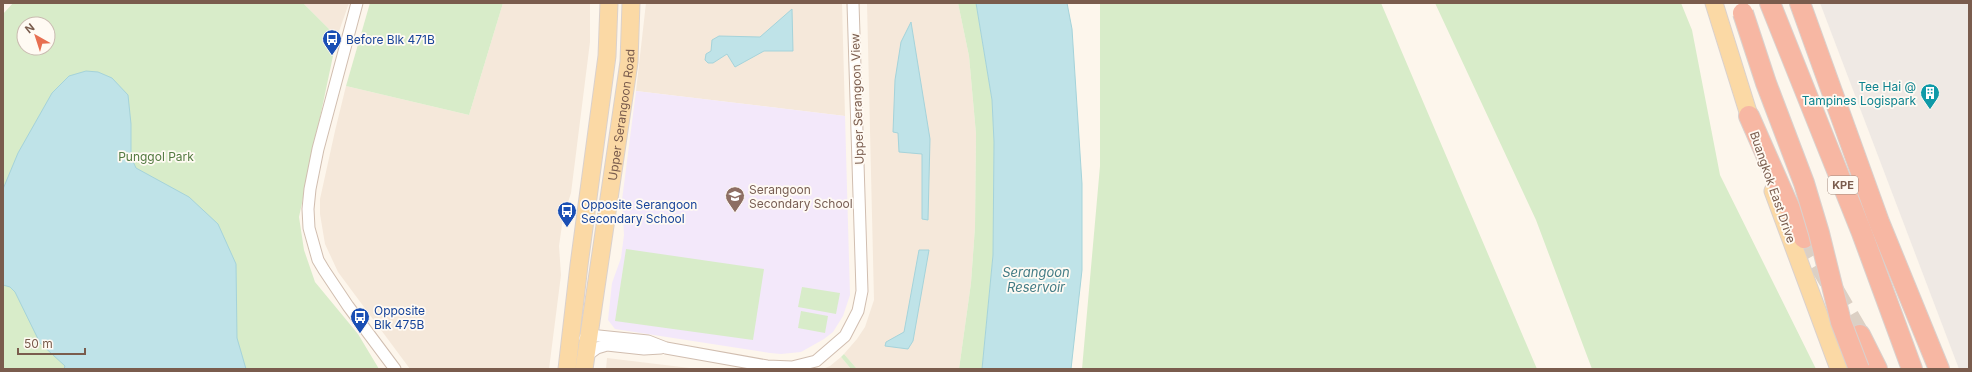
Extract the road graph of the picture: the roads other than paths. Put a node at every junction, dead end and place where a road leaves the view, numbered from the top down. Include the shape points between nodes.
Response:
1 (358, 3) edge
2 (609, 3) edge
3 (631, 3) edge
4 (854, 3) edge
5 (1714, 3) edge
6 (1770, 3) edge
7 (1800, 3) edge
8 (1741, 8) edge
9 (1749, 116) junction
10 (1804, 238) tunnel mouth
11 (589, 335) junction
12 (1860, 335) tunnel mouth
13 (666, 348) junction
14 (567, 363) edge
15 (585, 363) edge
16 (395, 369) edge
17 (1839, 369) edge
18 (1859, 369) edge
19 (1877, 369) edge
20 (1912, 369) edge
21 (1939, 369) edge

1 - 16 street via 318,149 310,189 309,228 318,260 324,270
2 - 14 main road, Upper Serangoon Road via 607,56
3 - 11 main road, Upper Serangoon Road via 628,62
4 - 13 street, Upper Serangoon View via 862,275 861,302 852,327 816,361 792,367 767,366
5 - 9 main road, Buangkok East Drive
6 - 20 highway, KPE via 1862,233
7 - 21 highway, KPE via 1879,222
8 - 18 highway, bridge via 1804,183 1820,233 1841,322
9 - 10 highway
9 - 17 main road, Buangkok East Drive via 1763,163
11 - 13 street, Upper Serangoon View via 648,341
11 - 14 street
11 - 15 main road, Upper Serangoon Road
12 - 19 highway
13 - 15 street, Upper Serangoon View via 644,349 607,345 597,348

